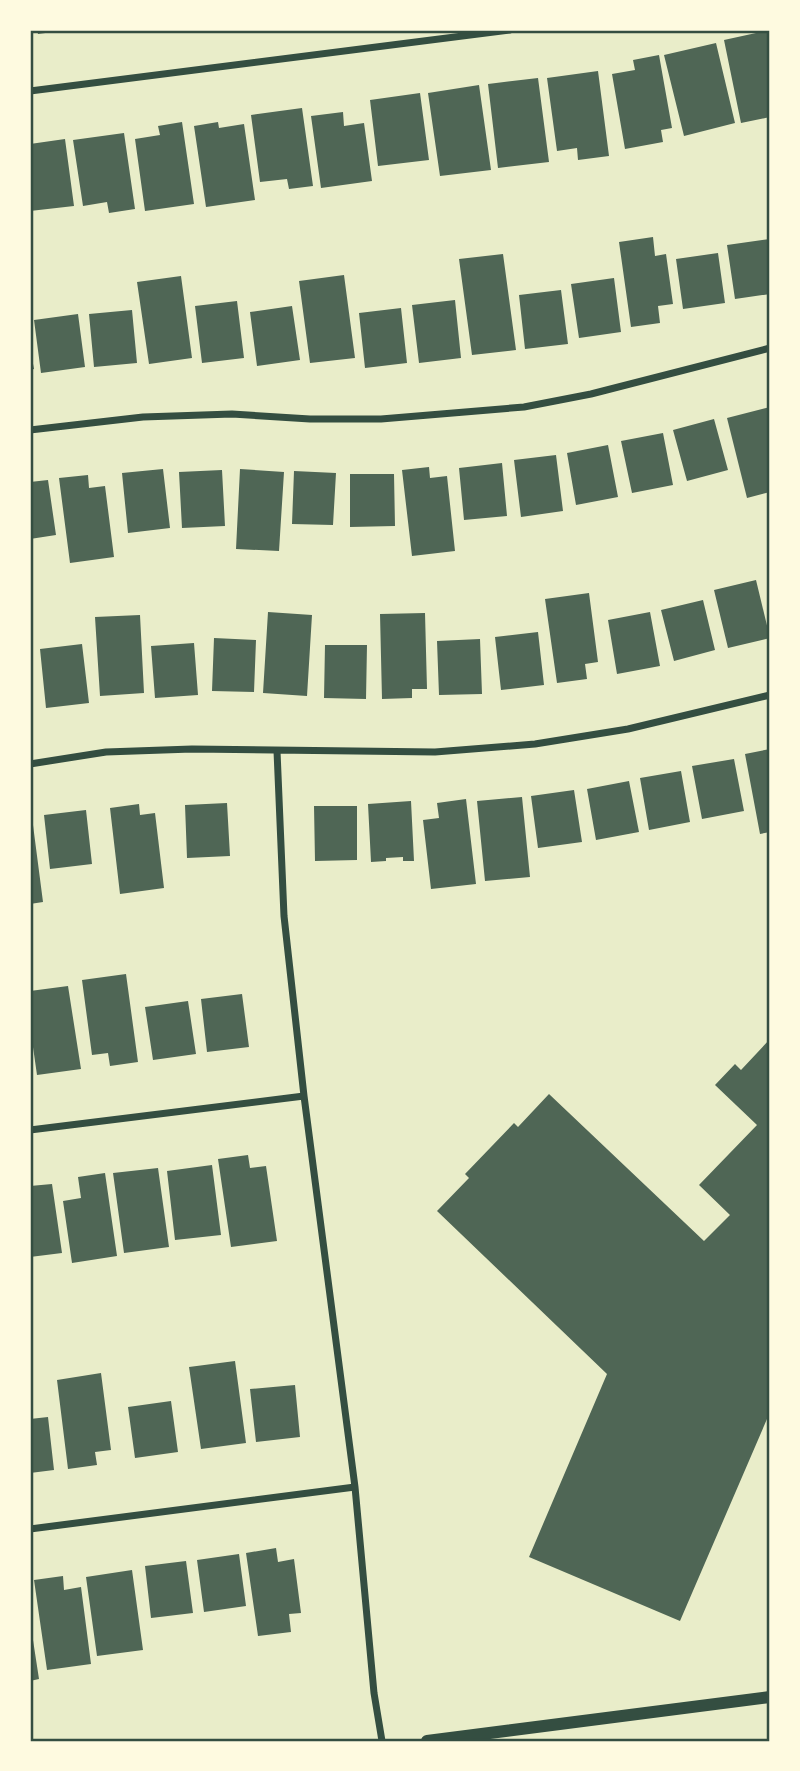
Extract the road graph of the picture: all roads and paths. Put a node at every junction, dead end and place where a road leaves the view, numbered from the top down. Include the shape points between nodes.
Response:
1 (510, 30) edge
2 (30, 91) edge
3 (770, 348) edge
4 (30, 430) edge
5 (770, 695) edge
6 (277, 751) junction
7 (30, 764) edge
8 (304, 1096) junction
9 (30, 1130) edge
10 (355, 1487) junction
11 (30, 1529) edge
12 (770, 1697) edge
13 (382, 1741) edge
14 (427, 1741) edge

1 - 2 street
3 - 4 street via 591,394 512,408 381,419 232,414 156,417
5 - 6 street via 628,729 535,744 435,751
6 - 7 street via 106,752
6 - 8 street via 284,916
8 - 9 street
8 - 10 street
10 - 11 street
10 - 13 street
12 - 14 street

